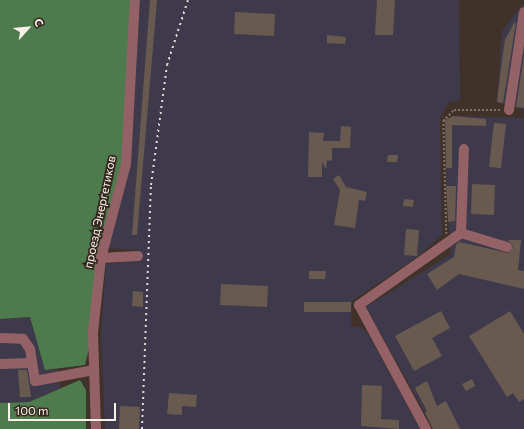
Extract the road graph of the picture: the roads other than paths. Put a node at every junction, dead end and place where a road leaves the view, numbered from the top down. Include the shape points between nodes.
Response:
1 (135, 0) edge
2 (524, 12) edge
3 (509, 110) dead end
4 (464, 150) dead end
5 (461, 233) junction
6 (507, 247) dead end
7 (138, 256) dead end
8 (101, 258) junction
9 (0, 338) edge
10 (32, 362) junction
11 (0, 364) edge
12 (94, 370) junction
13 (96, 429) edge
14 (426, 429) edge

1 - 8 street, проезд Энергетиков via 126,164
2 - 3 street
4 - 5 street
5 - 6 street
5 - 14 street via 359,305
7 - 8 street
8 - 12 street, проезд Энергетиков via 93,332
9 - 10 street via 22,339 30,349
10 - 11 street
10 - 12 street via 35,381
12 - 13 street, проезд Энергетиков

